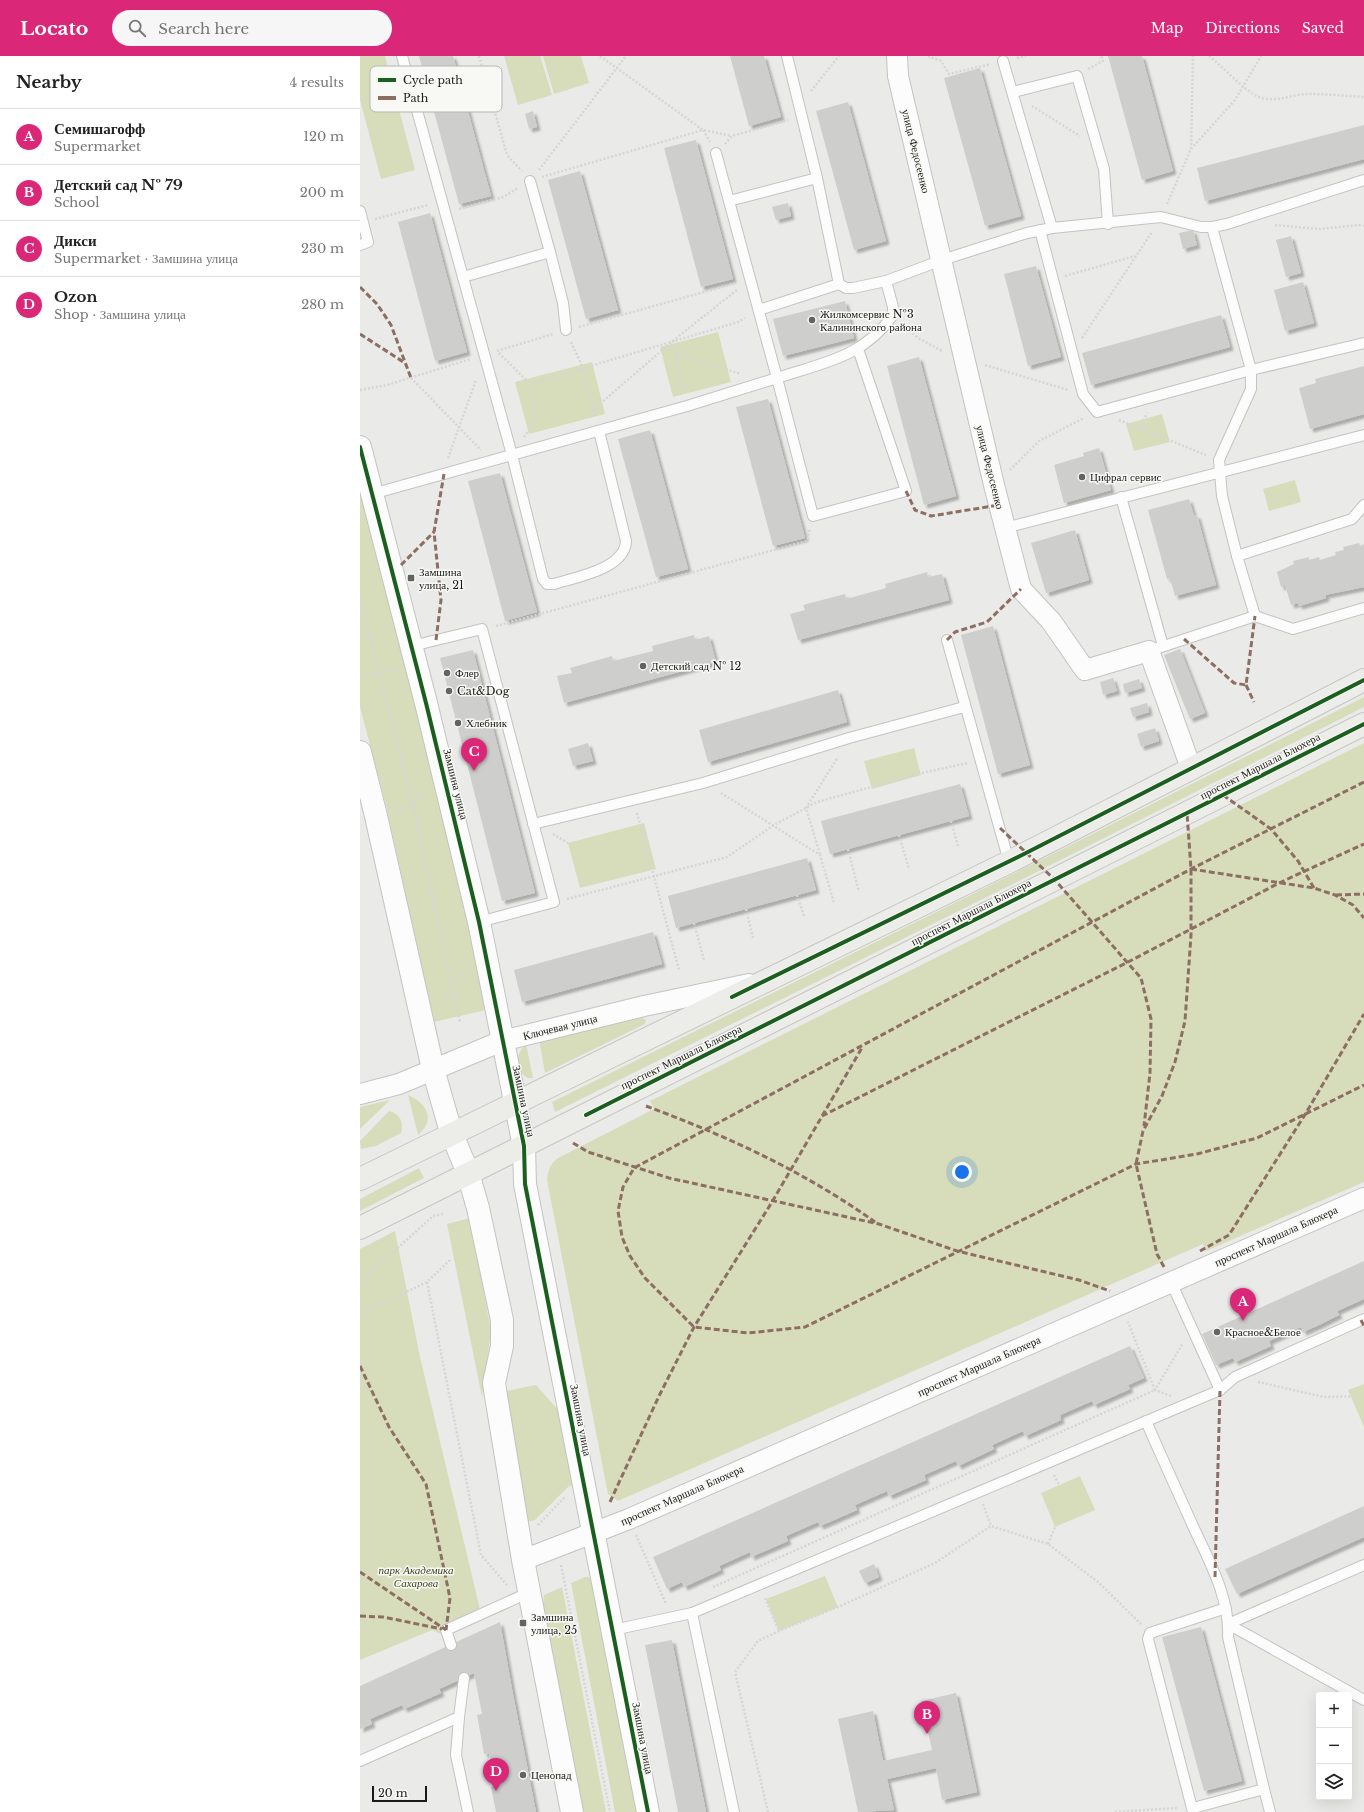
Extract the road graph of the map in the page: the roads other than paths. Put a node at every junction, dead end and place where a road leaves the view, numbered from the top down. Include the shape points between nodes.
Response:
1 (402, 56) edge
2 (787, 56) edge
3 (897, 56) edge
4 (1003, 61) road end
5 (405, 66) edge
6 (1013, 92) junction
7 (417, 112) edge
8 (716, 153) road end
9 (817, 178) junction
10 (1364, 180) edge
11 (530, 181) road end
12 (729, 201) junction
13 (360, 211) edge
14 (1108, 224) junction
15 (1212, 227) junction
16 (1052, 228) junction
17 (1040, 230) junction
18 (360, 245) edge
19 (550, 252) junction
20 (942, 260) junction
21 (463, 277) junction
22 (886, 281) junction
23 (839, 284) junction
24 (759, 310) junction
25 (566, 330) road end
26 (1364, 344) edge
27 (858, 349) junction
28 (1251, 370) junction
29 (777, 378) junction
30 (599, 431) junction
31 (1364, 435) edge
32 (360, 447) edge
33 (512, 455) junction
34 (1221, 472) junction
35 (372, 494) junction
36 (1120, 496) junction
37 (1364, 505) edge
38 (1005, 528) junction
39 (1237, 556) junction
40 (1364, 608) edge
41 (1255, 616) junction
42 (946, 640) dead end
43 (412, 646) junction
44 (1156, 649) junction
45 (1364, 680) edge
46 (964, 707) junction
47 (1364, 724) edge
48 (360, 752) edge
49 (1191, 768) junction
50 (533, 824) junction
51 (1009, 862) junction
52 (479, 922) junction
53 (767, 980) junction
54 (502, 1041) junction
55 (433, 1069) junction
56 (360, 1094) edge
57 (514, 1102) junction
58 (451, 1132) junction
59 (524, 1146) junction
60 (468, 1173) junction
61 (360, 1178) edge
62 (1364, 1198) edge
63 (360, 1228) edge
64 (1171, 1282) junction
65 (1364, 1319) edge
66 (1220, 1390) junction
67 (1146, 1421) junction
68 (594, 1534) junction
69 (523, 1560) junction
70 (1364, 1565) edge
71 (523, 1595) junction
72 (1226, 1608) junction
73 (692, 1613) junction
74 (1228, 1624) junction
75 (613, 1630) junction
76 (451, 1645) dead end
77 (464, 1678) dead end
78 (1364, 1700) edge
79 (459, 1717) junction
80 (360, 1761) edge
81 (1264, 1789) junction
82 (1193, 1810) edge
83 (468, 1812) edge
84 (572, 1812) edge
85 (648, 1812) edge
86 (734, 1812) edge
87 (1270, 1812) edge

1 - 5 lane
2 - 9 lane
3 - 20 street, улица Федосеенко via 898,76
4 - 6 lane
6 - 14 lane via 1077,76 1104,169
6 - 16 lane
7 - 21 lane
8 - 12 lane
9 - 12 lane
9 - 23 lane
10 - 15 lane via 1249,218
11 - 19 lane
12 - 24 lane
13 - 18 lane via 368,242
14 - 15 lane via 1161,217 1201,227
14 - 16 lane
15 - 28 lane
16 - 17 lane
17 - 20 lane
17 - 28 lane via 1083,394 1097,412
19 - 21 lane
19 - 25 lane via 563,303
20 - 22 lane
20 - 38 street, улица Федосеенко
21 - 33 lane
22 - 23 lane via 853,288
22 - 27 lane via 893,315
23 - 24 lane
24 - 29 lane
26 - 28 lane
27 - 29 lane via 848,355
27 - 29 lane via 906,491 813,516
28 - 34 lane via 1251,389 1219,460
29 - 30 lane
30 - 33 lane
30 - 33 lane via 626,549 612,564 554,584 547,584 542,579
31 - 34 lane
32 - 35 street, Замшина улица
33 - 35 lane
34 - 36 lane
34 - 39 lane via 1222,496
35 - 43 street, Замшина улица
36 - 38 lane
36 - 44 lane
37 - 39 lane via 1352,519
38 - 44 street, улица Федосеенко via 1021,589 1051,621 1085,670
39 - 41 lane
40 - 41 lane via 1293,629
41 - 44 lane
42 - 46 lane
43 - 50 lane via 482,630
43 - 52 street, Замшина улица
44 - 49 street
45 - 49 main road
46 - 50 lane via 849,738 703,783
46 - 51 lane
47 - 59 main road, проспект Маршала Блюхера
48 - 55 street
49 - 51 main road
50 - 52 lane via 554,902
51 - 53 main road
52 - 54 street, Замшина улица
53 - 54 street, Ключевая улица via 644,1006
53 - 57 main road
54 - 55 street, Ключевая улица
54 - 57 street, Замшина улица
55 - 56 street, Ключевая улица via 399,1084
55 - 58 street
57 - 58 main road
57 - 59 street, Замшина улица
58 - 60 street
58 - 61 main road
59 - 60 main road, проспект Маршала Блюхера
59 - 68 street, Замшина улица via 525,1184
60 - 63 main road, проспект Маршала Блюхера
60 - 69 street via 502,1320 502,1346 494,1383
62 - 64 street, проспект Маршала Блюхера
64 - 66 lane
64 - 68 street, проспект Маршала Блюхера
65 - 66 lane via 1235,1377
66 - 67 lane
67 - 72 lane via 1215,1577
67 - 73 lane
68 - 69 street, проспект Маршала Блюхера
68 - 75 street, Замшина улица
69 - 71 street
70 - 74 lane
71 - 76 lane via 446,1630
71 - 84 street
72 - 74 lane
72 - 82 lane via 1150,1633 1148,1640
73 - 75 lane
73 - 86 lane
74 - 78 lane
74 - 81 lane via 1228,1637
75 - 85 street, Замшина улица
77 - 79 lane
79 - 80 lane
79 - 83 lane via 456,1755
81 - 82 lane
81 - 87 lane

